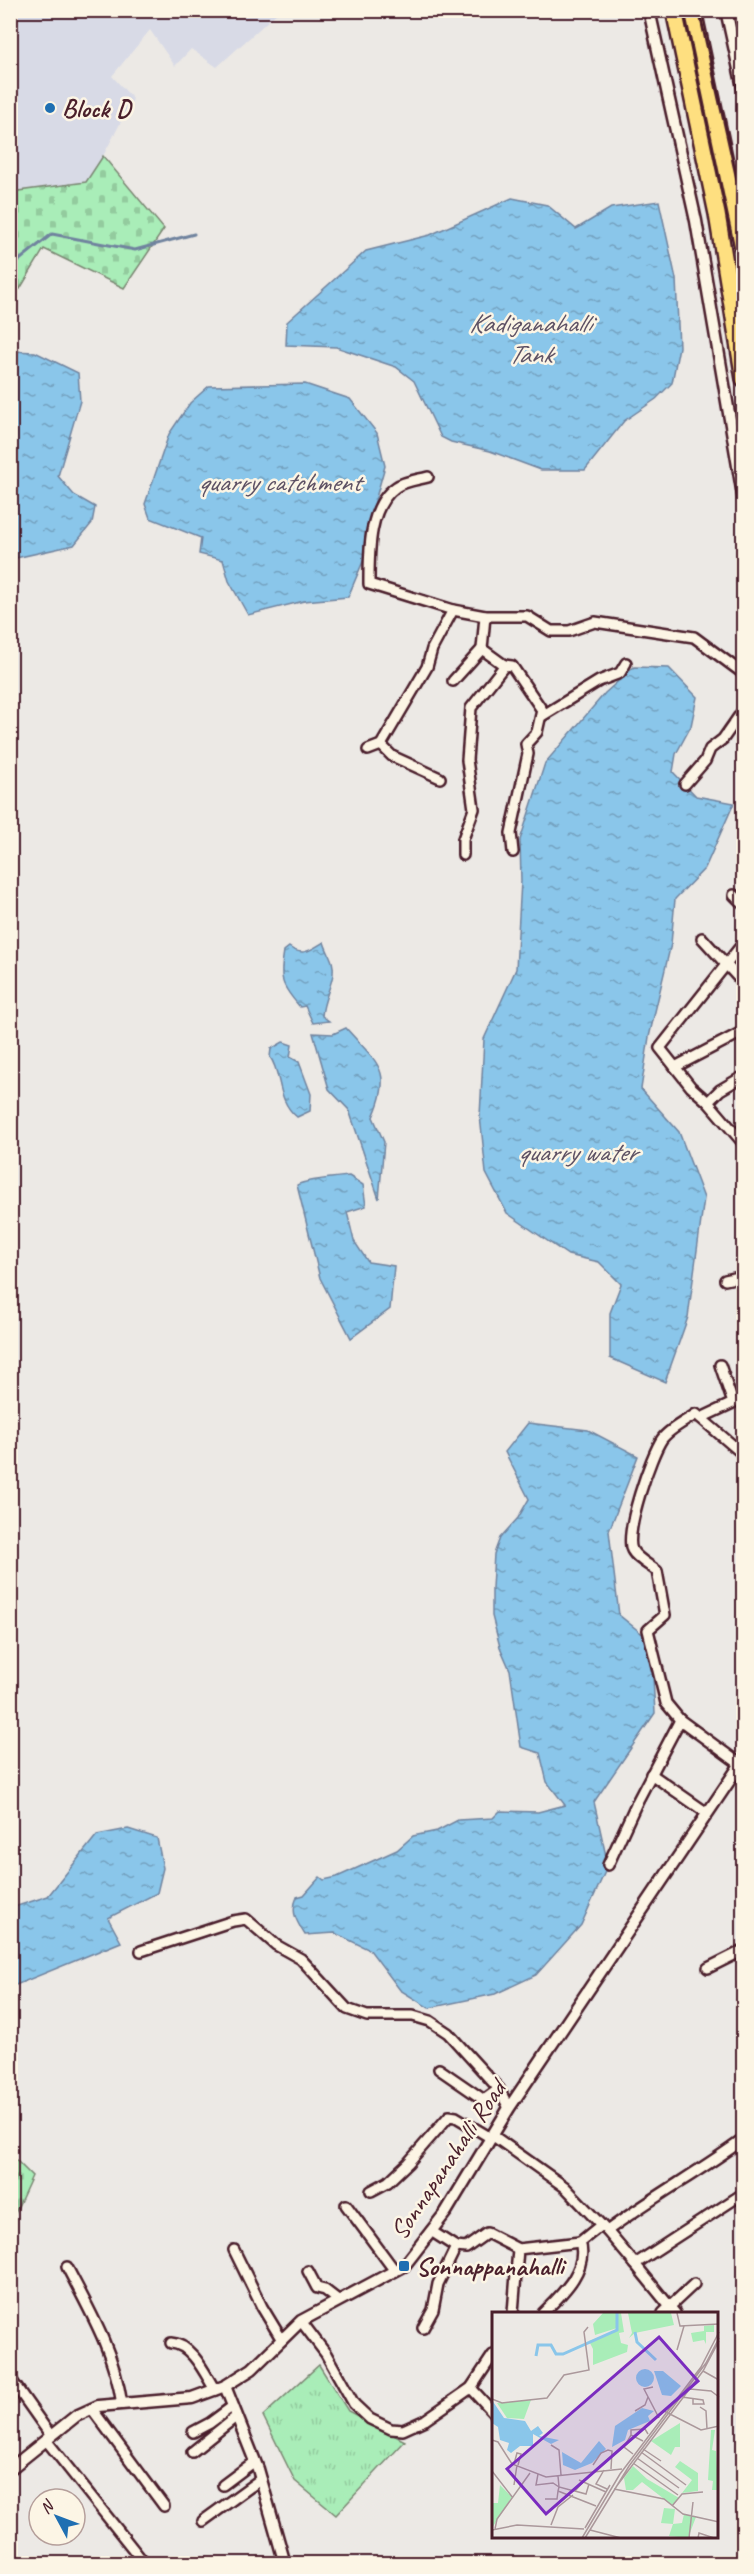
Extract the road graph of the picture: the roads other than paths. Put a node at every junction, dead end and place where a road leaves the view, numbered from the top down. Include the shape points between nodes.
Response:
1 (649, 10) edge
2 (674, 10) edge
3 (693, 10) edge
4 (726, 10) edge
5 (744, 92) edge
6 (744, 252) edge
7 (744, 379) edge
8 (428, 477) dead end
9 (744, 501) edge
10 (453, 610) junction
11 (485, 616) junction
12 (482, 649) junction
13 (626, 663) dead end
14 (505, 665) junction
15 (744, 674) edge
16 (453, 681) dead end
17 (744, 709) edge
18 (542, 716) junction
19 (381, 745) junction
20 (368, 750) dead end
21 (440, 778) dead end
22 (685, 784) dead end
23 (513, 852) dead end
24 (463, 855) dead end
25 (734, 895) dead end
26 (744, 905) edge
27 (702, 938) dead end
28 (744, 942) edge
29 (727, 963) junction
30 (744, 984) edge
31 (744, 1030) edge
32 (675, 1067) junction
33 (744, 1076) edge
34 (708, 1102) junction
35 (744, 1143) edge
36 (744, 1276) edge
37 (725, 1280) dead end
38 (720, 1365) dead end
39 (701, 1418) junction
40 (744, 1455) edge
41 (680, 1720) junction
42 (742, 1762) edge
43 (651, 1774) junction
44 (707, 1814) junction
45 (608, 1865) dead end
46 (744, 1950) edge
47 (141, 1952) dead end
48 (708, 1968) dead end
49 (439, 2069) dead end
50 (499, 2089) junction
51 (509, 2108) junction
52 (491, 2137) junction
53 (744, 2139) edge
54 (371, 2191) dead end
55 (744, 2193) edge
56 (346, 2205) dead end
57 (604, 2228) junction
58 (431, 2231) junction
59 (580, 2242) junction
60 (456, 2247) junction
61 (518, 2249) junction
62 (234, 2250) dead end
63 (635, 2264) junction
64 (67, 2267) dead end
65 (308, 2271) dead end
66 (395, 2271) junction
67 (694, 2284) dead end
68 (338, 2300) junction
69 (669, 2311) edge
70 (513, 2312) edge
71 (544, 2312) edge
72 (301, 2321) junction
73 (423, 2328) dead end
74 (282, 2340) junction
75 (171, 2343) dead end
76 (492, 2356) edge
77 (10, 2378) edge
78 (220, 2388) junction
79 (471, 2388) junction
80 (122, 2404) junction
81 (92, 2409) junction
82 (235, 2411) junction
83 (492, 2411) edge
84 (193, 2432) dead end
85 (49, 2438) junction
86 (192, 2452) dead end
87 (255, 2461) junction
88 (11, 2467) edge
89 (261, 2479) junction
90 (223, 2485) dead end
91 (164, 2506) dead end
92 (203, 2521) dead end
93 (144, 2564) edge
94 (285, 2564) edge

1 - 9 street via 696,220
2 - 7 highway via 717,214
3 - 6 highway
4 - 5 street
8 - 10 street via 404,483 382,500 369,560 369,584
10 - 11 street
10 - 19 street via 427,667
11 - 12 street
11 - 15 street via 527,616 551,631 569,632 595,622 694,637
12 - 14 street
12 - 16 street
13 - 18 street via 620,673 580,691
14 - 18 street via 512,666 542,710
14 - 24 street via 471,708 467,760 474,809
17 - 22 street
18 - 23 street via 537,732 526,744 528,754 511,833
19 - 20 street
19 - 21 street via 392,756
25 - 26 street
27 - 29 street
28 - 29 street
29 - 30 street
29 - 32 street via 660,1048
31 - 32 street
32 - 34 street
33 - 34 street
34 - 35 street
36 - 37 street
38 - 39 street via 733,1403
39 - 40 street
39 - 41 street via 696,1414 663,1438 644,1482 630,1543 633,1552 657,1571 664,1615 648,1630 666,1703
41 - 42 street
41 - 43 street
42 - 44 street, Sonnapanahalli Road
43 - 44 street
43 - 45 street
44 - 51 street, Sonnapanahalli Road
46 - 48 street
47 - 50 street via 246,1919 276,1945 301,1959 347,2009 357,2014 413,2016 430,2021 448,2033
49 - 50 street via 484,2100
50 - 51 street
51 - 52 street, Sonnapanahalli Road
52 - 54 street via 449,2116 408,2163 388,2182
52 - 57 street via 565,2187
52 - 58 street, Sonnapanahalli Road
53 - 57 street
55 - 63 street
56 - 66 street
57 - 59 street
57 - 63 street
58 - 60 street
58 - 66 street, Sonnapanahalli Road via 404,2266
59 - 61 street
59 - 71 street via 583,2252 577,2274
60 - 61 street via 466,2248 487,2233
60 - 73 street
61 - 70 street
62 - 74 street
63 - 69 street
64 - 80 street via 107,2345
65 - 68 street via 317,2288
66 - 68 street, Sonnapanahalli Road
67 - 69 street
68 - 72 street, Sonnapanahalli Road
72 - 74 street, Sonnapanahalli Road
72 - 79 street via 326,2354 354,2403 370,2419 391,2429 402,2430 425,2420
74 - 78 street, Sonnapanahalli Road via 252,2369
75 - 78 street via 178,2343 191,2353
76 - 79 street
77 - 85 street
78 - 80 street, Sonnapanahalli Road via 192,2398
78 - 82 street
79 - 83 street
80 - 81 street, Sonnapanahalli Road
81 - 85 street, Sonnapanahalli Road via 76,2416
81 - 91 street
82 - 84 street
82 - 86 street
82 - 87 street
85 - 88 street, Sonnapanahalli Road
85 - 93 street
87 - 89 street
87 - 90 street
89 - 92 street
89 - 94 street

